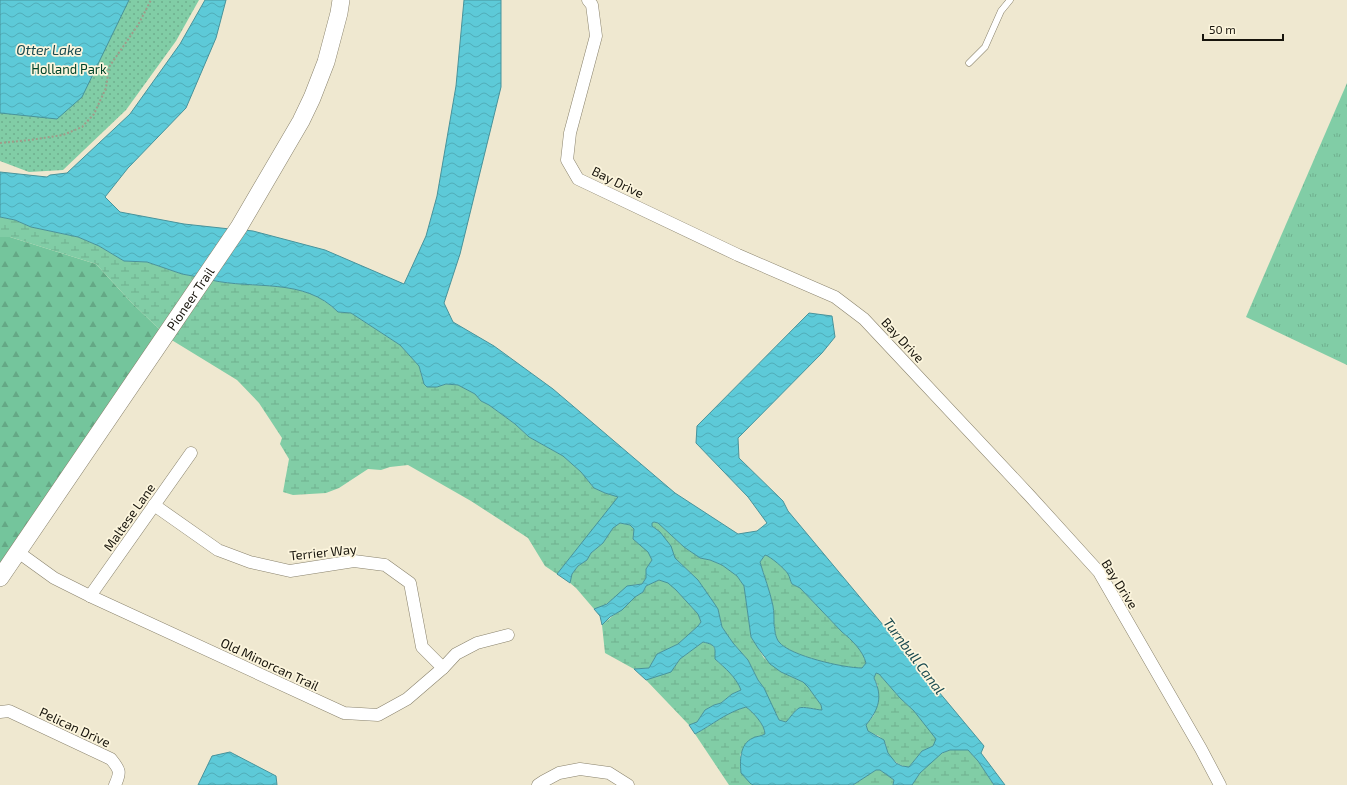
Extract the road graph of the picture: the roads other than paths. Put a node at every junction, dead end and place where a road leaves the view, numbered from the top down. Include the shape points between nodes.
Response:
1 (341, 0) edge
2 (588, 0) edge
3 (1010, 0) edge
4 (969, 63) dead end
5 (191, 453) dead end
6 (154, 505) junction
7 (18, 552) junction
8 (0, 578) edge
9 (90, 596) junction
10 (508, 635) dead end
11 (443, 668) junction
12 (0, 712) edge
13 (115, 785) edge
14 (538, 785) edge
15 (628, 785) edge
16 (1220, 785) edge

1 - 7 street, Pioneer Trail via 326,62 312,98 239,227
2 - 16 street, Bay Drive via 592,5 596,36 570,133 567,160 578,179 738,255 835,297 864,319 1099,572
3 - 4 lane via 1001,11 985,47
5 - 6 street, Maltese Lane
6 - 9 street, Maltese Lane
6 - 11 street, Terrier Way via 218,550 250,562 290,571 354,561 385,565 410,583 422,647
7 - 8 street, Pioneer Trail
7 - 9 street, Old Minorcan Trail via 54,578
9 - 11 street, Old Minorcan Trail via 344,713 378,715 407,699
10 - 11 street, Old Minorcan Trail via 477,643 456,654
12 - 13 street, Pelican Drive via 9,711 111,759 120,775
14 - 15 street via 559,773 580,769 609,773

